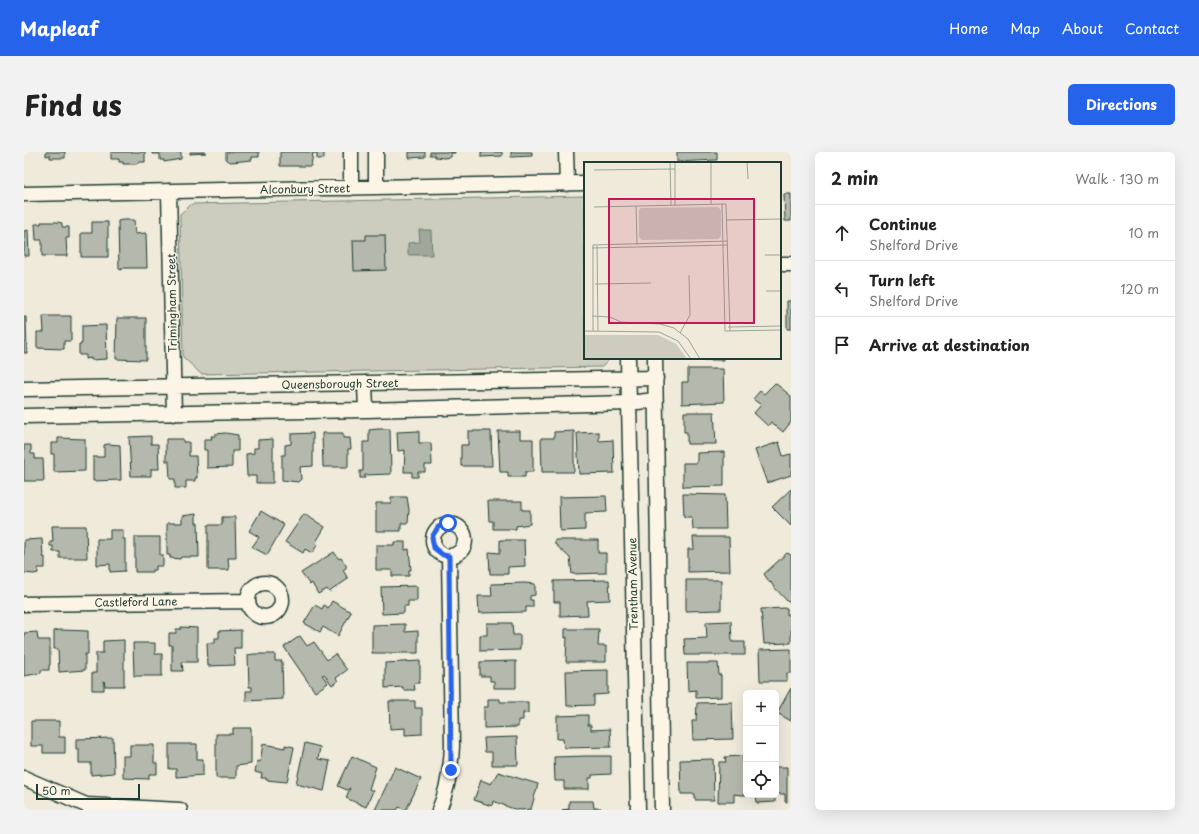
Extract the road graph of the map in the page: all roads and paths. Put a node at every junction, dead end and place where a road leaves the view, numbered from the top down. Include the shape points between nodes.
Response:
1 (351, 152) edge
2 (376, 152) edge
3 (566, 152) edge
4 (584, 183) edge
5 (567, 184) junction
6 (376, 187) junction
7 (352, 188) junction
8 (169, 191) junction
9 (24, 194) edge
10 (628, 359) edge
11 (655, 359) edge
12 (629, 378) junction
13 (656, 378) junction
14 (365, 383) junction
15 (174, 387) junction
16 (24, 389) edge
17 (655, 400) junction
18 (629, 403) junction
19 (366, 410) junction
20 (174, 414) junction
21 (24, 416) edge
22 (449, 556) dead end
23 (248, 601) dead end
24 (24, 604) edge
25 (24, 778) edge
26 (180, 810) edge
27 (439, 810) edge
28 (638, 810) edge
29 (662, 810) edge

1 - 7 street
2 - 6 street
3 - 5 street
4 - 5 street, Alconbury Street
5 - 6 street, Alconbury Street
6 - 7 street, Alconbury Street
7 - 8 street, Alconbury Street
8 - 9 street, Alconbury Street
8 - 15 street, Trimingham Street
10 - 12 street, Trentham Avenue
11 - 13 street
12 - 13 street, Queensborough Street
12 - 14 street, Queensborough Street
12 - 18 street, Trentham Avenue
13 - 17 street
14 - 15 street, Queensborough Street
14 - 19 street
15 - 16 street, Queensborough Street
15 - 20 street, Trimingham Street
17 - 18 street
17 - 29 street
18 - 19 street
18 - 28 street, Trentham Avenue
19 - 20 street
20 - 21 street
22 - 27 street via 452,746 451,770
23 - 24 street, Castleford Lane
25 - 26 street via 86,805

